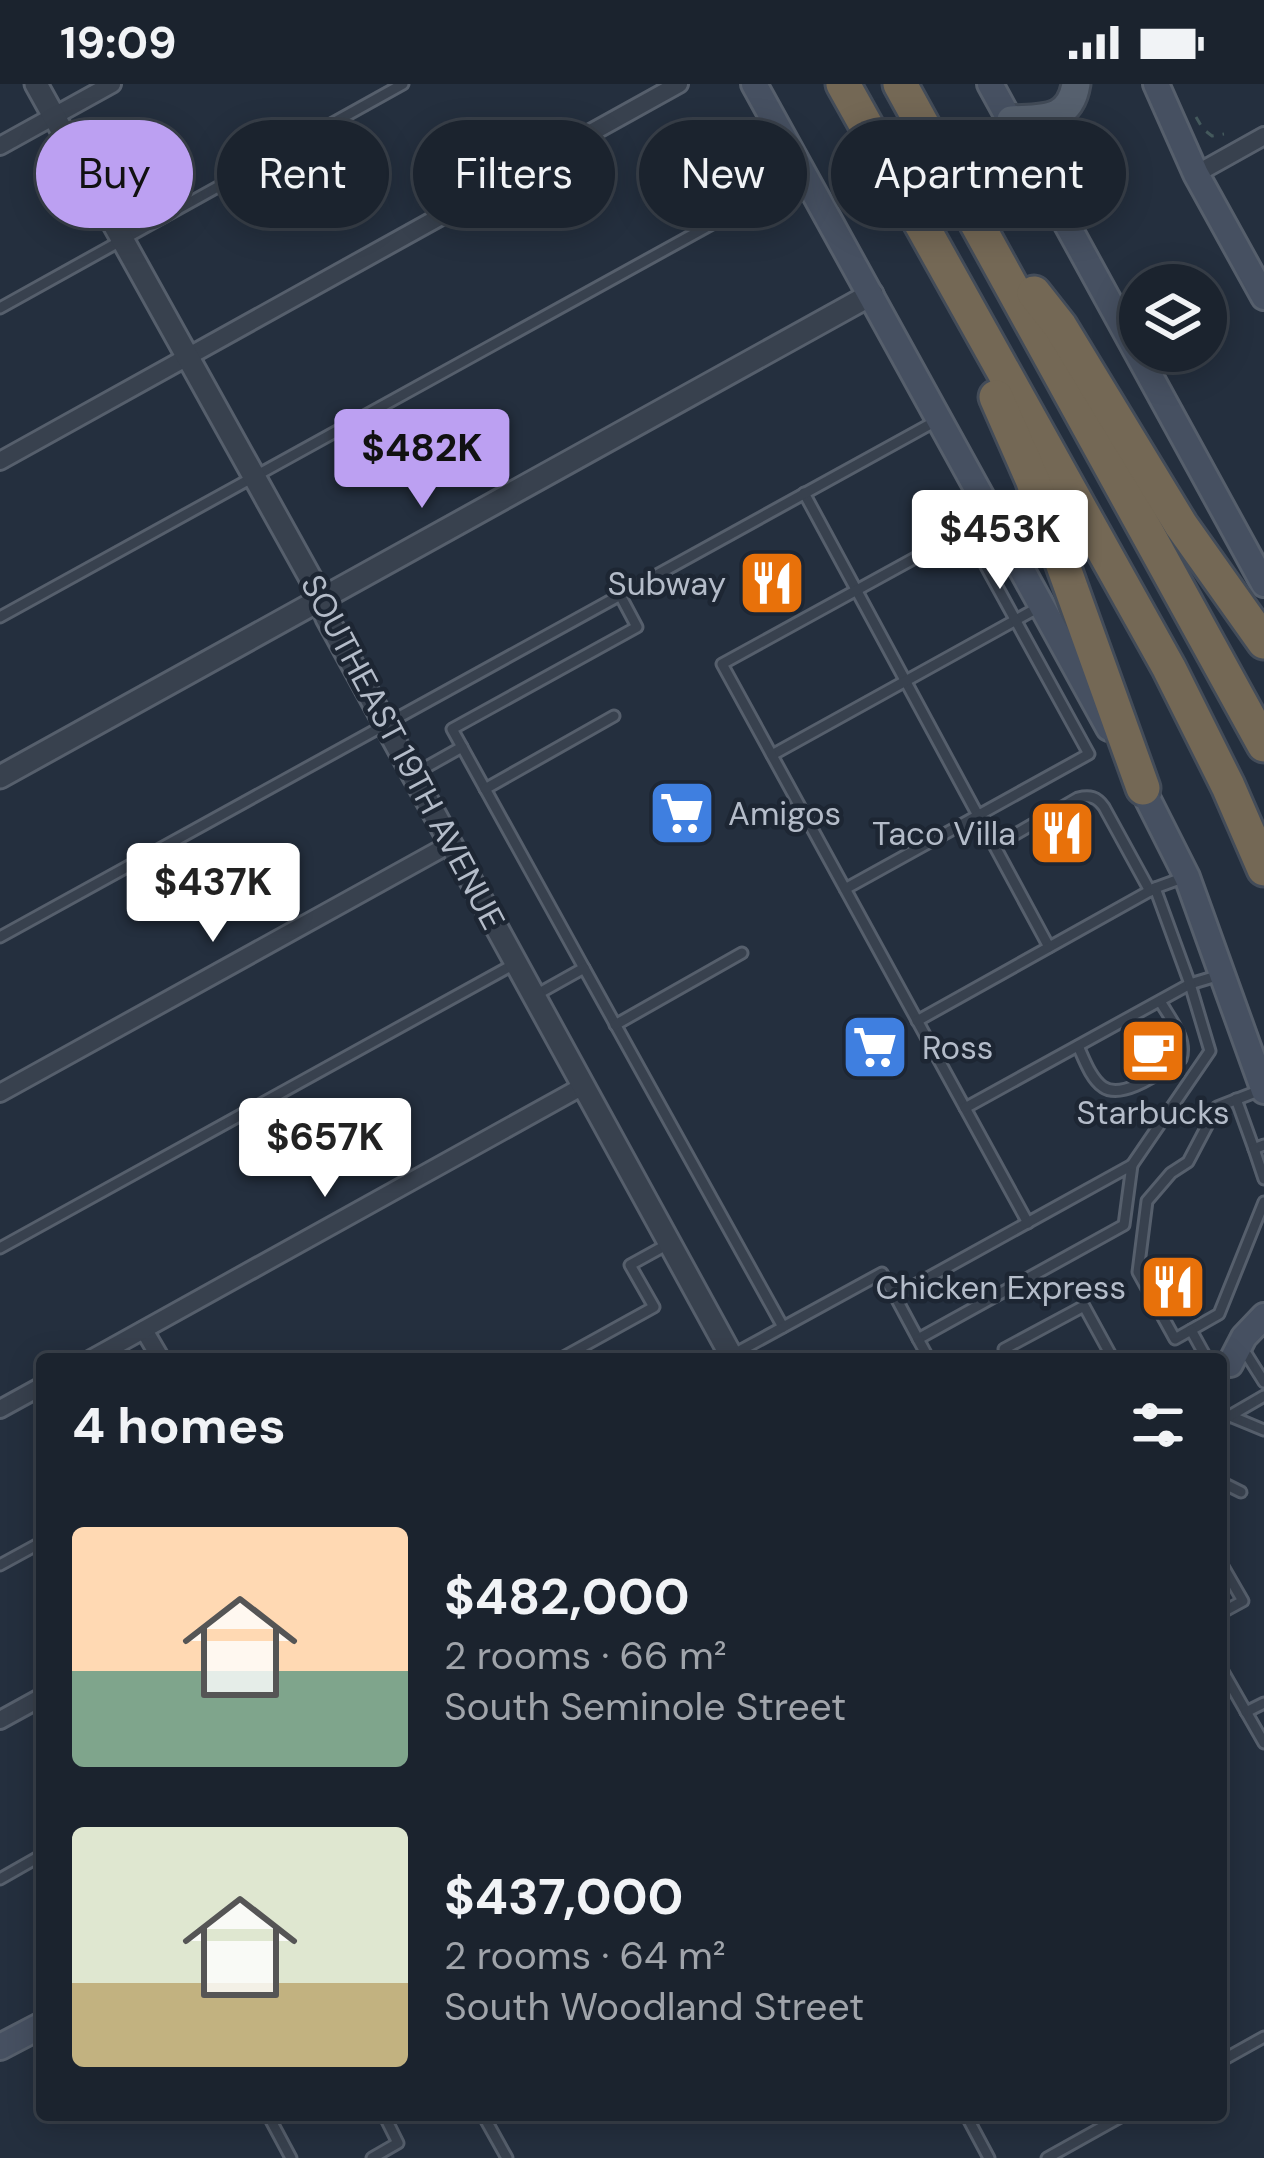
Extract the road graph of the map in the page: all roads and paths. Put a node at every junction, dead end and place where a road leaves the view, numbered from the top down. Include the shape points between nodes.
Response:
1 (35, 84) edge
2 (112, 84) edge
3 (404, 84) edge
4 (680, 84) edge
5 (754, 84) edge
6 (843, 84) edge
7 (900, 84) edge
8 (990, 84) edge
9 (1076, 84) edge
10 (1144, 84) edge
11 (1156, 84) edge
12 (1194, 114) dead end
13 (53, 116) junction
14 (774, 120) edge
15 (920, 120) edge
16 (1010, 120) joint
17 (1224, 134) dead end
18 (1264, 136) edge
19 (0, 146) edge
20 (1196, 174) junction
21 (807, 178) edge
22 (704, 228) edge
23 (978, 228) edge
24 (985, 228) edge
25 (1069, 228) edge
26 (123, 240) junction
27 (947, 272) junction
28 (872, 294) junction
29 (1264, 297) edge
30 (0, 308) edge
31 (188, 357) junction
32 (939, 419) junction
33 (0, 460) edge
34 (254, 476) junction
35 (804, 493) junction
36 (1264, 584) edge
37 (856, 590) junction
38 (620, 595) junction
39 (319, 600) junction
40 (1041, 606) junction
41 (0, 616) edge
42 (1016, 620) junction
43 (1264, 642) edge
44 (906, 682) junction
45 (614, 716) dead end
46 (385, 724) junction
47 (1264, 745) edge
48 (462, 748) junction
49 (772, 755) junction
50 (412, 775) junction
51 (0, 777) edge
52 (484, 788) junction
53 (1143, 788) junction
54 (979, 816) junction
55 (451, 844) junction
56 (994, 846) junction
57 (1264, 869) edge
58 (1187, 877) junction
59 (845, 889) junction
60 (1152, 889) junction
61 (0, 937) edge
62 (1049, 947) junction
63 (742, 953) dead end
64 (516, 962) junction
65 (584, 968) junction
66 (1222, 974) junction
67 (1190, 984) junction
68 (534, 996) junction
69 (1160, 1001) junction
70 (917, 1021) junction
71 (615, 1024) junction
72 (1078, 1046) junction
73 (583, 1086) junction
74 (1264, 1090) edge
75 (0, 1093) edge
76 (1235, 1100) junction
77 (965, 1108) junction
78 (1259, 1147) edge
79 (1132, 1165) junction
80 (1264, 1179) edge
81 (1264, 1202) edge
82 (1028, 1223) junction
83 (670, 1243) junction
84 (0, 1248) edge
85 (895, 1296) junction
86 (1264, 1316) edge
87 (783, 1327) junction
88 (144, 1330) junction
89 (1191, 1330) junction
90 (918, 1339) junction
91 (102, 1353) edge
92 (157, 1353) edge
93 (571, 1353) edge
94 (727, 1353) edge
95 (739, 1353) edge
96 (926, 1353) edge
97 (1006, 1353) edge
98 (1110, 1353) edge
99 (1241, 1356) edge
100 (1264, 1382) edge
101 (36, 1389) edge
102 (1264, 1396) edge
103 (0, 1409) edge
104 (1227, 1417) edge
105 (1227, 1418) edge
106 (1264, 1430) edge
107 (1227, 1485) edge
108 (1241, 1492) dead end
109 (36, 1545) edge
110 (0, 1565) edge
111 (1227, 1573) edge
112 (1227, 1610) edge
113 (1227, 1679) edge
114 (36, 1700) edge
115 (1264, 1702) edge
116 (1246, 1712) junction
117 (0, 1720) edge
118 (1264, 1743) edge
119 (36, 1859) edge
120 (0, 1879) edge
121 (36, 2028) edge
122 (1264, 2037) edge
123 (0, 2048) edge
124 (1227, 2058) edge
125 (271, 2121) edge
126 (386, 2121) edge
127 (486, 2121) edge
128 (969, 2121) edge
129 (1113, 2121) edge
130 (291, 2158) edge
131 (372, 2158) edge
132 (506, 2158) edge
133 (989, 2158) edge
134 (1047, 2158) edge

1 - 13 street, SOUTHEAST 19TH AVENUE
2 - 13 street
3 - 26 lane
4 - 31 street
5 - 14 main road
6 - 27 highway
7 - 15 highway
8 - 16 main road
9 - 16 main road via 1064,112
10 - 20 main road
11 - 20 main road
12 - 17 path via 1212,136
13 - 19 street
13 - 26 street, SOUTHEAST 19TH AVENUE
18 - 20 street
20 - 29 main road
21 - 28 main road
22 - 34 lane
23 - 47 highway
24 - 43 highway via 1060,326 1181,525
25 - 36 main road
26 - 30 lane
26 - 31 street, SOUTHEAST 19TH AVENUE
27 - 53 highway
27 - 57 highway via 1169,668
28 - 32 main road
28 - 39 street
31 - 33 street
31 - 34 street, SOUTHEAST 19TH AVENUE
32 - 35 lane
32 - 40 main road
34 - 39 street, SOUTHEAST 19TH AVENUE
34 - 41 lane
35 - 37 lane
35 - 38 lane
37 - 42 lane via 966,530
37 - 44 lane
37 - 49 lane via 722,664
38 - 46 lane
38 - 48 lane via 637,627 452,729
39 - 46 street, SOUTHEAST 19TH AVENUE
39 - 51 street
40 - 42 lane
40 - 53 main road
42 - 44 lane
42 - 54 lane via 1089,754
44 - 49 lane
44 - 54 lane
45 - 52 lane
46 - 50 street, SOUTHEAST 19TH AVENUE
46 - 61 lane
48 - 50 lane
48 - 52 lane
49 - 59 lane
50 - 55 street, SOUTHEAST 19TH AVENUE
52 - 65 lane
53 - 58 main road
54 - 56 lane
54 - 59 lane
55 - 64 street, SOUTHEAST 19TH AVENUE
55 - 75 street
56 - 60 lane via 1092,796
56 - 62 lane
58 - 60 lane
58 - 66 main road
59 - 70 lane
60 - 62 lane
60 - 67 lane
62 - 70 lane
63 - 71 lane
64 - 68 street, SOUTHEAST 19TH AVENUE
64 - 84 lane
65 - 68 lane
65 - 71 lane
66 - 67 lane
66 - 74 main road
67 - 69 lane
67 - 79 lane via 1210,1051
68 - 73 street, SOUTHEAST 19TH AVENUE
69 - 72 lane
69 - 72 lane via 1184,1053 1129,1089 1104,1088
70 - 77 lane
71 - 87 lane
72 - 77 lane
73 - 83 street, SOUTHEAST 19TH AVENUE
73 - 88 street
74 - 76 lane
76 - 78 lane
76 - 89 lane via 1217,1107 1188,1162 1148,1202 1138,1272 1175,1339
77 - 82 lane
78 - 80 lane
79 - 82 lane
79 - 90 lane via 1124,1225
81 - 89 lane via 1219,1314
82 - 85 lane
83 - 93 lane via 630,1265 654,1306
83 - 94 street, SOUTHEAST 19TH AVENUE
85 - 87 lane via 882,1273
85 - 90 lane
86 - 99 main road via 1244,1337
87 - 95 lane
88 - 91 street
88 - 92 street
89 - 99 lane
90 - 96 lane
97 - 98 lane via 1084,1306
99 - 100 lane
101 - 103 street
102 - 104 lane
105 - 106 lane
107 - 108 lane
109 - 110 lane
111 - 112 lane via 1243,1601
113 - 116 lane
114 - 117 street
115 - 116 lane
116 - 118 lane
119 - 120 lane
121 - 123 main road
122 - 124 lane
125 - 130 lane
126 - 131 lane via 398,2143
127 - 132 lane
128 - 133 lane
129 - 134 lane

